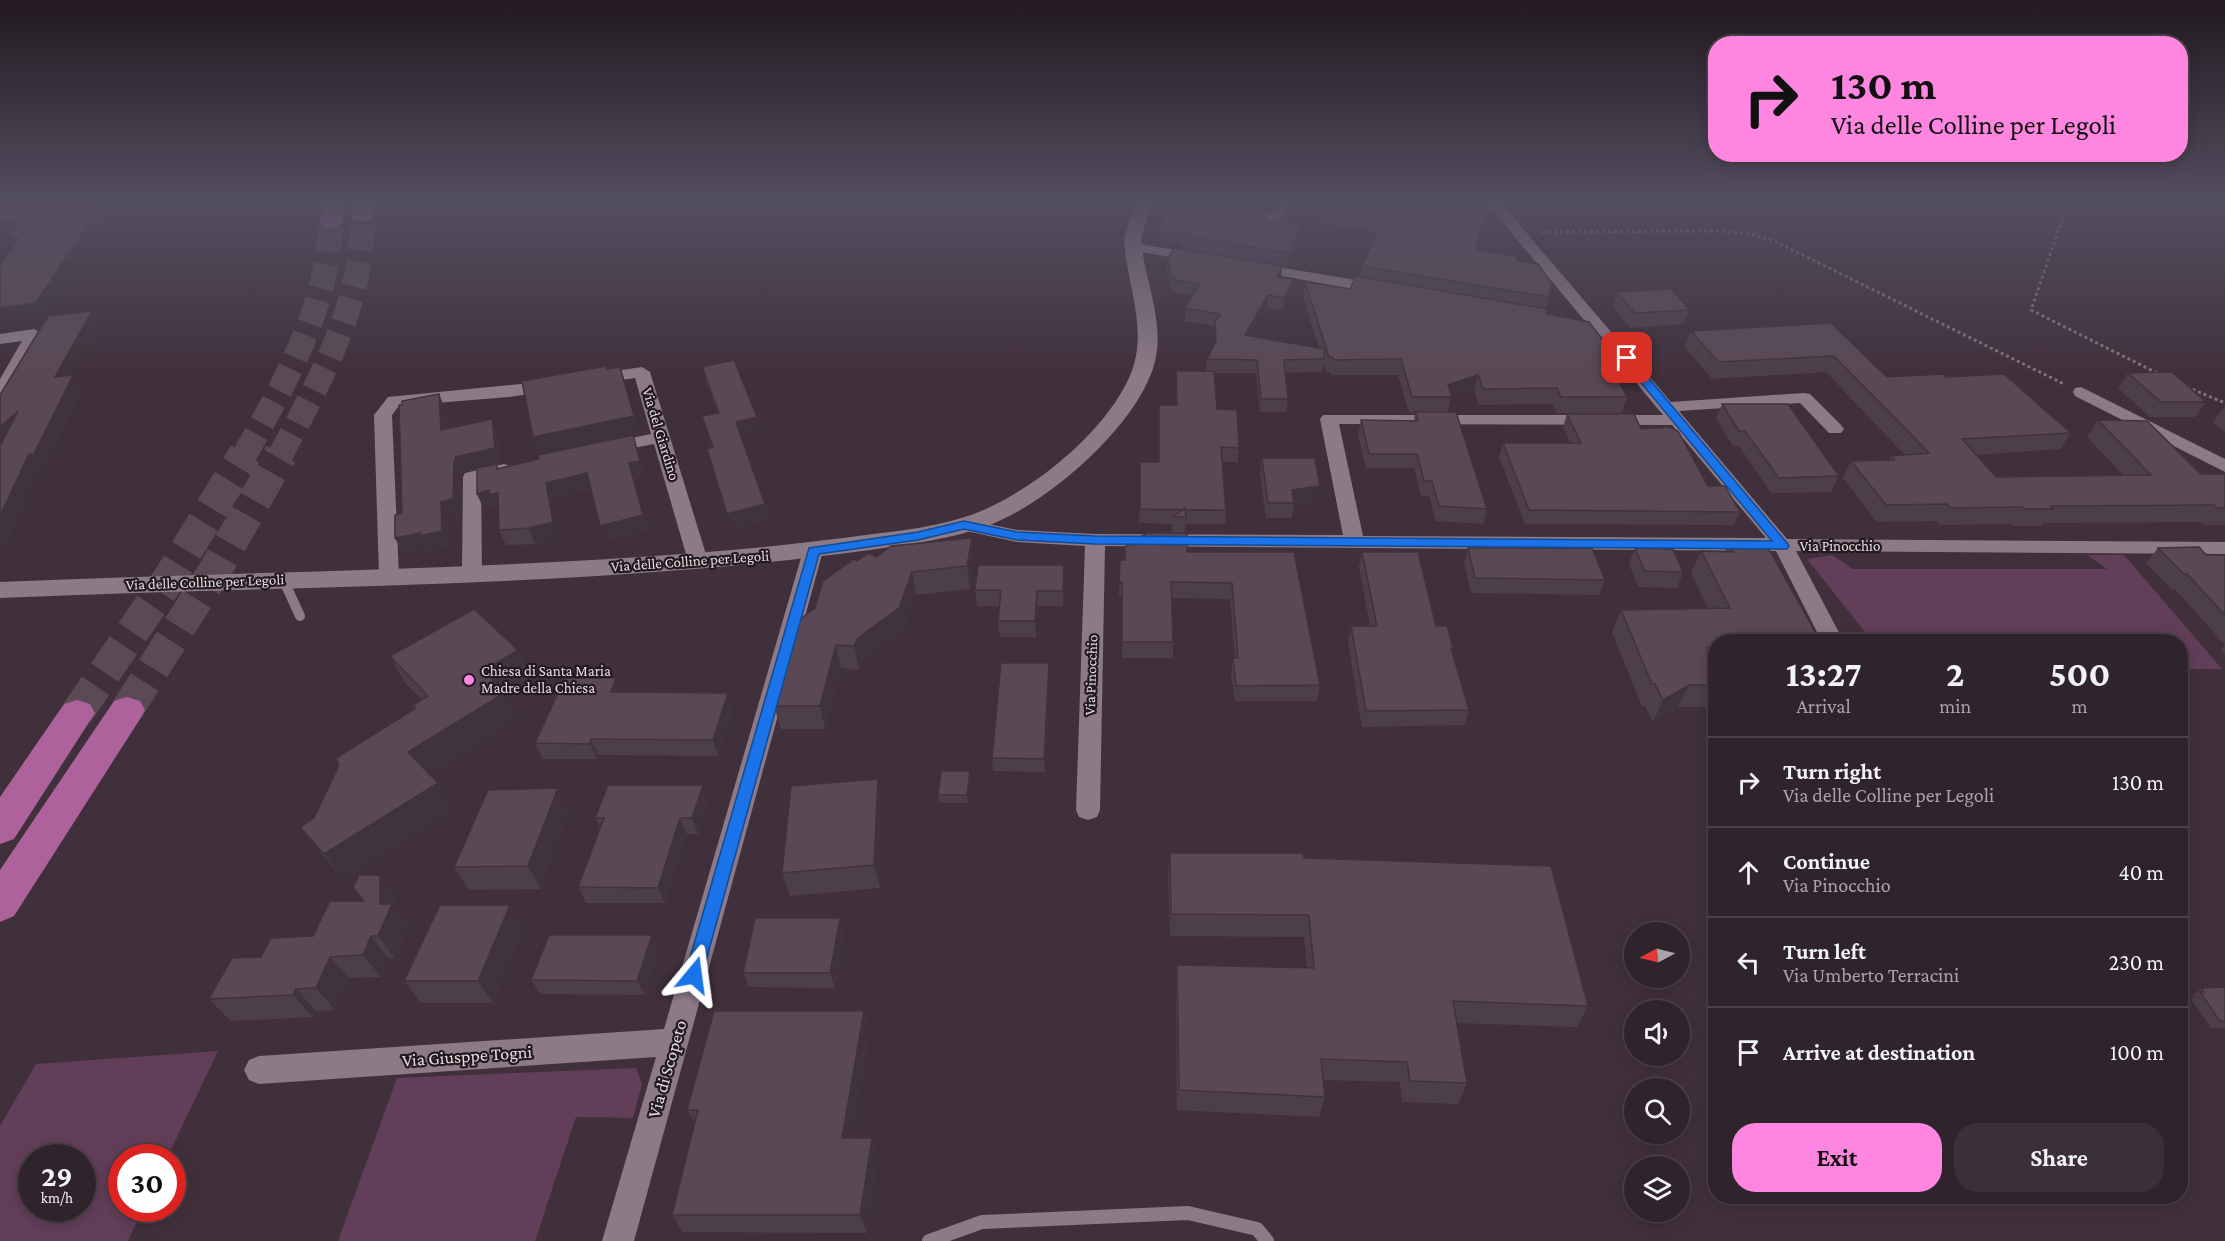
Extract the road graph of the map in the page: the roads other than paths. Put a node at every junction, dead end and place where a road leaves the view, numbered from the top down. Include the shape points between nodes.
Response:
1 (1137, 260) edge
2 (1209, 260) edge
3 (1543, 260) edge
4 (1215, 261) edge
5 (1238, 265) edge
6 (1390, 291) edge
7 (1576, 322) edge
8 (1599, 326) junction
9 (0, 339) edge
10 (2080, 392) road end
11 (0, 393) edge
12 (1674, 413) junction
13 (1835, 429) dead end
14 (662, 437) junction
15 (595, 451) edge
16 (2225, 466) edge
17 (517, 468) edge
18 (964, 525) junction
19 (1095, 540) junction
20 (1354, 541) junction
21 (1783, 546) junction
22 (2225, 548) edge
23 (813, 551) junction
24 (698, 561) junction
25 (472, 573) junction
26 (389, 576) junction
27 (283, 579) junction
28 (0, 590) edge
29 (300, 616) dead end
30 (1829, 634) edge
31 (127, 710) tunnel mouth
32 (77, 713) tunnel mouth
33 (1088, 810) dead end
34 (0, 828) edge
35 (0, 904) edge
36 (675, 1042) junction
37 (259, 1070) dead end
38 (618, 1241) edge
39 (929, 1241) edge
40 (1267, 1241) edge

1 - 18 street, Via delle Colline per Legoli via 1149,334 1141,374 1132,391 1068,465 1017,502
2 - 4 street
3 - 8 street
5 - 6 street
7 - 8 street
8 - 12 street
9 - 11 street via 34,334
10 - 16 street
12 - 13 street via 1804,398
12 - 20 street via 1329,419
12 - 21 street
14 - 15 street
14 - 24 street, Via del Giardino
14 - 26 street, Via del Giardino via 642,372 509,392 394,401 383,416
17 - 25 street via 472,477
18 - 19 street, Via Pinocchio via 1017,536
18 - 23 street, Via delle Colline per Legoli via 918,536
19 - 20 street, Via Pinocchio
19 - 33 street, Via Pinocchio
20 - 21 street, Via Pinocchio
21 - 22 street, Via Pinocchio
21 - 30 street
23 - 24 street, Via delle Colline per Legoli
23 - 36 street, Via di Scopeto
24 - 25 street, Via delle Colline per Legoli
25 - 26 street, Via delle Colline per Legoli
26 - 27 street, Via delle Colline per Legoli
27 - 28 street, Via delle Colline per Legoli
27 - 29 lane
31 - 35 highway
32 - 34 highway
36 - 37 street, Via Giusppe Togni
36 - 38 street, Via di Scopeto
39 - 40 lane via 982,1222 1188,1213 1257,1229

